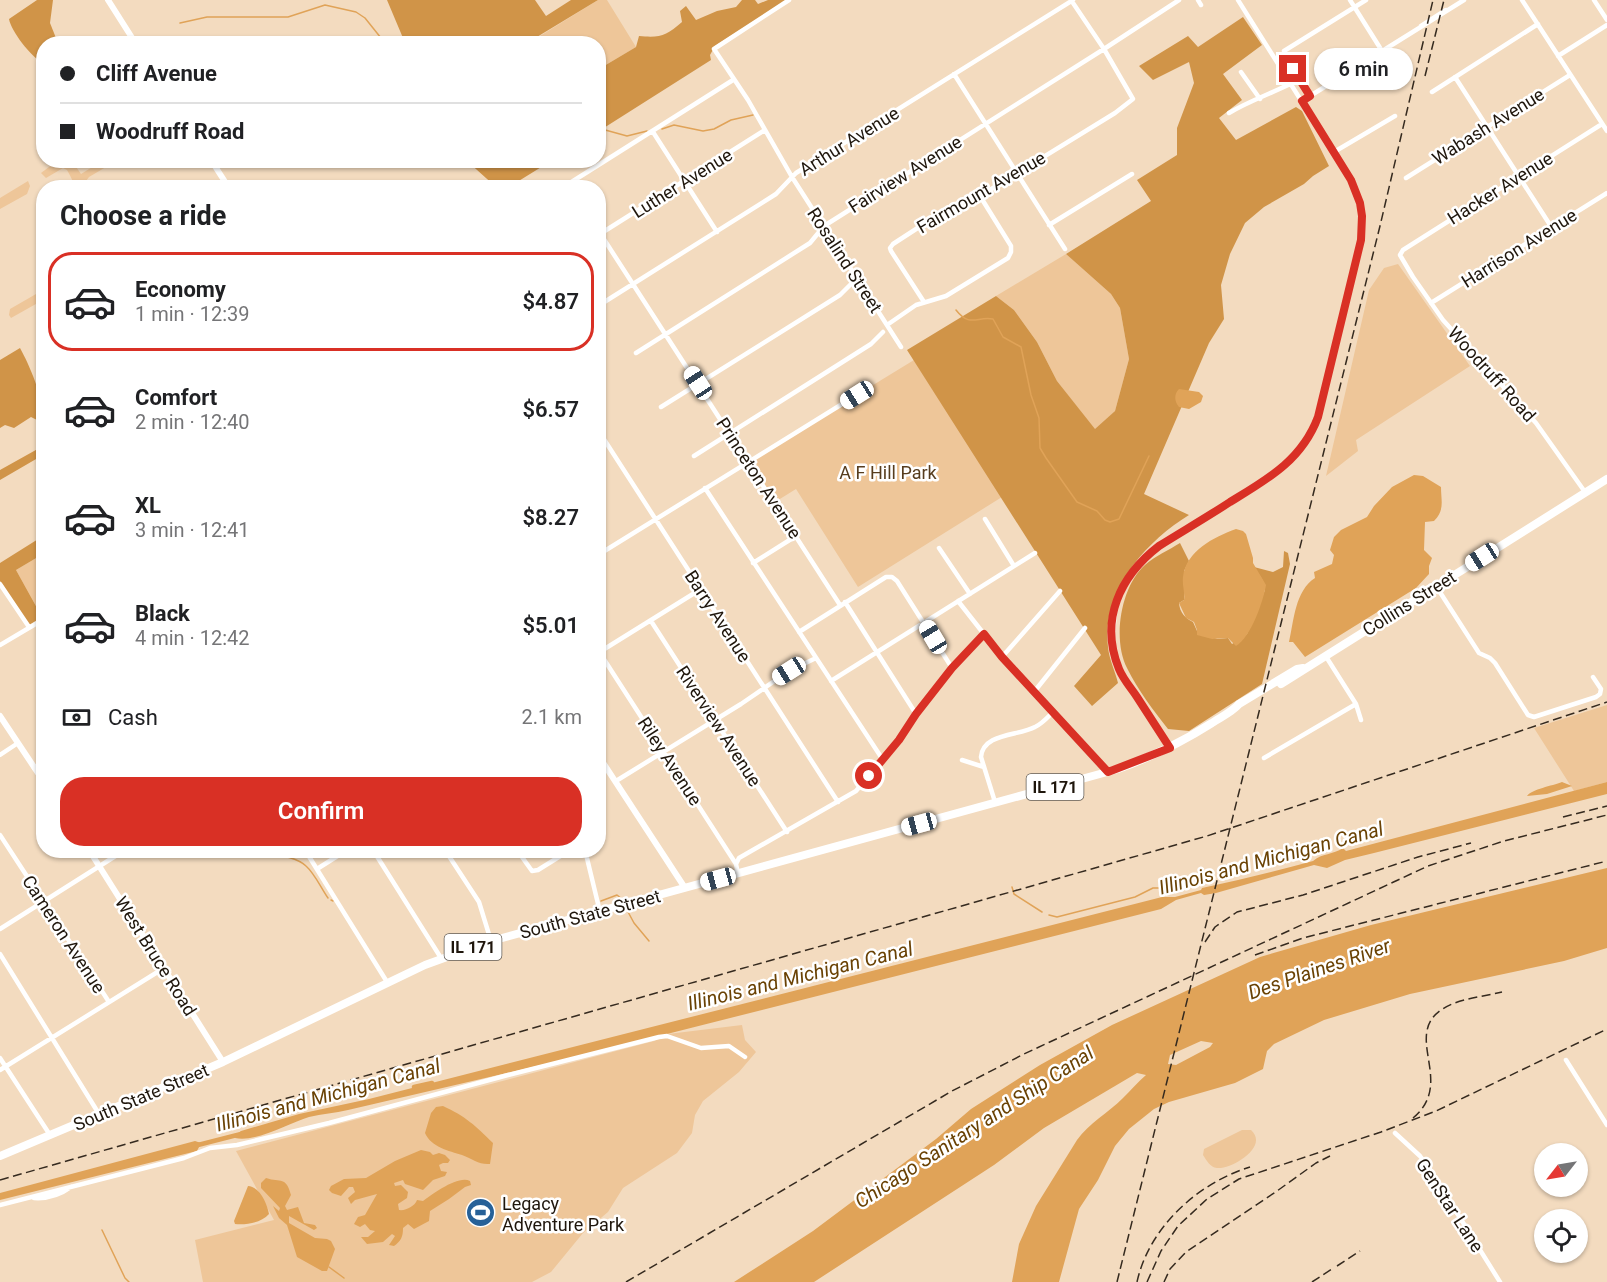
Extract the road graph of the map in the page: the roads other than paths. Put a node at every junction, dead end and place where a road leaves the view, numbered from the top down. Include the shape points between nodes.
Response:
1 (108, 0) edge
2 (789, 0) edge
3 (1072, 0) edge
4 (1179, 0) edge
5 (1238, 0) edge
6 (1350, 0) edge
7 (1366, 0) edge
8 (1464, 0) edge
9 (1522, 0) edge
10 (1594, 0) edge
11 (1355, 7) junction
12 (1607, 22) edge
13 (1538, 24) junction
14 (131, 36) edge
15 (1104, 49) junction
16 (1382, 51) junction
17 (1558, 56) junction
18 (1241, 72) dead end
19 (954, 74) junction
20 (1570, 75) junction
21 (1455, 77) junction
22 (734, 80) junction
23 (1290, 84) junction
24 (1432, 92) dead end
25 (1310, 96) junction
26 (1260, 99) junction
27 (1302, 101) junction
28 (1229, 113) dead end
29 (1395, 116) dead end
30 (985, 123) junction
31 (1602, 124) junction
32 (1487, 127) junction
33 (765, 130) junction
34 (1607, 131) edge
35 (653, 132) junction
36 (1334, 152) junction
37 (606, 163) edge
38 (598, 168) edge
39 (1016, 173) junction
40 (1132, 174) dead end
41 (1519, 176) junction
42 (792, 177) junction
43 (1406, 178) dead end
44 (579, 180) edge
45 (685, 181) junction
46 (1607, 193) edge
47 (980, 196) junction
48 (1049, 225) junction
49 (824, 226) junction
50 (1552, 228) junction
51 (606, 229) edge
52 (717, 232) junction
53 (606, 244) edge
54 (1065, 249) dead end
55 (1400, 255) joint
56 (852, 283) dead end
57 (633, 285) junction
58 (606, 301) edge
59 (924, 302) junction
60 (1431, 303) junction
61 (887, 325) junction
62 (883, 332) dead end
63 (665, 334) junction
64 (901, 347) dead end
65 (636, 353) dead end
66 (698, 383) junction
67 (868, 388) dead end
68 (661, 407) dead end
69 (730, 434) junction
70 (606, 442) edge
71 (694, 456) dead end
72 (748, 461) junction
73 (1607, 479) edge
74 (705, 488) junction
75 (1586, 493) junction
76 (656, 519) junction
77 (985, 519) dead end
78 (796, 536) junction
79 (939, 549) dead end
80 (606, 550) edge
81 (1035, 553) dead end
82 (753, 563) junction
83 (1014, 566) junction
84 (0, 584) edge
85 (1436, 586) junction
86 (701, 589) junction
87 (1060, 591) dead end
88 (970, 594) junction
89 (958, 601) junction
90 (842, 604) junction
91 (651, 621) junction
92 (924, 622) junction
93 (36, 623) edge
94 (29, 627) junction
95 (1085, 628) dead end
96 (799, 632) junction
97 (984, 634) junction
98 (0, 645) edge
99 (606, 648) edge
100 (877, 652) junction
101 (1325, 655) junction
102 (1002, 657) junction
103 (816, 658) junction
104 (606, 663) edge
105 (952, 668) junction
106 (1593, 677) dead end
107 (831, 681) junction
108 (764, 687) junction
109 (1034, 692) junction
110 (1356, 704) junction
111 (1053, 712) junction
112 (916, 714) junction
113 (0, 716) edge
114 (715, 720) junction
115 (1361, 720) dead end
116 (18, 743) junction
117 (1170, 748) junction
118 (664, 752) junction
119 (0, 754) edge
120 (1264, 758) dead end
121 (883, 760) junction
122 (962, 760) dead end
123 (606, 766) edge
124 (984, 767) junction
125 (34, 768) joint
126 (36, 771) edge
127 (1108, 772) junction
128 (616, 781) junction
129 (838, 802) junction
130 (995, 803) junction
131 (787, 832) junction
132 (0, 835) edge
133 (94, 858) edge
134 (113, 858) edge
135 (310, 858) edge
136 (334, 858) edge
137 (378, 858) edge
138 (450, 858) edge
139 (523, 858) edge
140 (557, 858) edge
141 (587, 858) edge
142 (736, 864) junction
143 (99, 867) junction
144 (317, 869) junction
145 (738, 874) junction
146 (685, 888) junction
147 (43, 902) junction
148 (600, 912) junction
149 (0, 929) edge
150 (491, 942) junction
151 (0, 954) edge
152 (441, 958) junction
153 (164, 968) junction
154 (387, 982) junction
155 (109, 1002) junction
156 (53, 1038) junction
157 (745, 1057) dead end
158 (0, 1058) edge
159 (1566, 1060) dead end
160 (223, 1062) junction
161 (6, 1067) junction
162 (0, 1070) edge
163 (99, 1114) junction
164 (1607, 1125) edge
165 (1395, 1133) dead end
166 (50, 1135) junction
167 (0, 1156) edge
168 (0, 1205) edge
169 (1500, 1282) edge

1 - 14 street
2 - 22 street, Rosalind Street via 714,49
3 - 15 street
3 - 19 street, Arthur Avenue
4 - 15 street, Fairview Avenue
5 - 23 street
6 - 11 street
7 - 11 street
8 - 16 street
9 - 13 street
10 - 12 street
11 - 16 street
11 - 25 street via 1284,51
12 - 17 street
13 - 17 street
13 - 21 street
15 - 30 street, Fairview Avenue
15 - 39 street, Fairmount Avenue via 1133,99
16 - 25 street
17 - 20 street
18 - 26 street
19 - 30 street
19 - 42 street, Arthur Avenue
20 - 31 street
20 - 32 street, Wabash Avenue
21 - 24 street
21 - 32 street
22 - 33 street, Rosalind Street
22 - 35 street
23 - 26 street
23 - 27 street
25 - 27 street
26 - 28 street via 1247,101
27 - 36 street
29 - 36 street
30 - 39 street
30 - 49 street, Fairview Avenue
31 - 34 street
31 - 41 street, Hacker Avenue
32 - 41 street
32 - 43 street, Wabash Avenue
33 - 42 street, Rosalind Street
33 - 45 street, Luther Avenue
35 - 37 street
35 - 45 street
36 - 117 street via 1360,203 1362,233 1313,430 1296,455 1273,476 1142,559 1116,604 1113,647 1120,670
38 - 44 street
39 - 47 street, Fairmount Avenue
39 - 48 street
40 - 48 street
41 - 50 street
41 - 55 street, Hacker Avenue
42 - 49 street, Rosalind Street
42 - 52 street, Arthur Avenue via 776,195
45 - 51 street, Luther Avenue
45 - 52 street
46 - 50 street, Harrison Avenue
47 - 59 street via 1011,246 1008,258 946,296
47 - 59 street, Fairmount Avenue via 954,205 890,248
48 - 54 street
49 - 61 street, Rosalind Street
49 - 63 street, Fairview Avenue via 810,243
50 - 60 street, Harrison Avenue
52 - 57 street, Arthur Avenue
53 - 57 street, Princeton Avenue
55 - 60 street, Woodruff Road
56 - 66 street via 840,295
57 - 58 street, Arthur Avenue
57 - 63 street, Princeton Avenue
59 - 61 street
60 - 75 street, Woodruff Road via 1536,423
61 - 64 street, Rosalind Street
62 - 69 street via 871,344
63 - 65 street, Fairview Avenue
63 - 66 street, Princeton Avenue
66 - 68 street
66 - 69 street, Princeton Avenue
67 - 72 street
69 - 71 street
69 - 72 street, Princeton Avenue
70 - 76 street, Barry Avenue
72 - 74 street
72 - 78 street, Princeton Avenue
73 - 75 main road, Collins Street / IL 171
74 - 76 street
74 - 82 street
75 - 85 main road, Collins Street / IL 171
76 - 80 street
76 - 86 street, Barry Avenue
77 - 83 street
78 - 82 street
78 - 90 street, Princeton Avenue
79 - 88 street
81 - 83 street
82 - 96 street
83 - 88 street
84 - 94 street
85 - 101 main road, Collins Street / IL 171
85 - 106 street via 1479,653 1495,663 1527,715 1534,717 1596,697 1601,689
86 - 91 street
86 - 108 street, Barry Avenue
87 - 102 street
88 - 89 street
89 - 92 street
89 - 97 street
90 - 92 street via 892,577
90 - 96 street
90 - 100 street, Princeton Avenue
91 - 99 street
91 - 114 street, Riverview Avenue
92 - 100 street
92 - 105 street
93 - 94 street
94 - 98 street
95 - 109 street
96 - 103 street
97 - 102 street
97 - 105 street
100 - 107 street
100 - 112 street, Princeton Avenue
101 - 110 street
101 - 117 main road, Collins Street / IL 171
102 - 109 street
103 - 107 street
103 - 108 street
104 - 118 street, Riley Avenue
105 - 112 street
107 - 121 street
108 - 114 street
108 - 129 street, Barry Avenue
109 - 111 street
110 - 115 street
110 - 120 street
111 - 124 street via 1035,727 988,742 982,749
111 - 127 street
112 - 121 street
113 - 116 street
114 - 118 street
114 - 131 street, Riverview Avenue
116 - 119 street
116 - 125 street
117 - 127 main road, South State Street / IL 171
118 - 128 street
118 - 142 street, Riley Avenue
121 - 129 street via 856,791
122 - 124 street
123 - 128 street
124 - 130 street
125 - 126 street
127 - 130 main road, South State Street / IL 171
128 - 146 street
129 - 131 street
130 - 145 main road, South State Street / IL 171
131 - 142 street via 739,858
132 - 147 street, Cameron Avenue
133 - 143 street, West Bruce Road
134 - 143 street
135 - 144 street
136 - 144 street
137 - 152 street
138 - 150 street via 478,902
139 - 140 street via 532,871
141 - 148 street
142 - 145 street, Riley Avenue
143 - 147 street
143 - 153 street, West Bruce Road
144 - 154 street
145 - 146 main road, South State Street / IL 171
146 - 148 main road, South State Street / IL 171
147 - 149 street
147 - 155 street, Cameron Avenue
148 - 150 main road, South State Street / IL 171
150 - 152 main road, South State Street / IL 171
151 - 156 street
152 - 154 main road, South State Street / IL 171
153 - 155 street
153 - 160 street, West Bruce Road
154 - 160 main road, South State Street / IL 171
155 - 156 street
156 - 161 street
156 - 163 street
157 - 168 street via 729,1046 701,1048 659,1037 329,1123 210,1148 71,1186 62,1194
158 - 161 street
159 - 164 street
160 - 163 main road, South State Street / IL 171
161 - 162 street
161 - 166 street
163 - 166 main road, South State Street / IL 171
165 - 169 street, GenStar Lane via 1429,1168
166 - 167 main road, South State Street / IL 171

